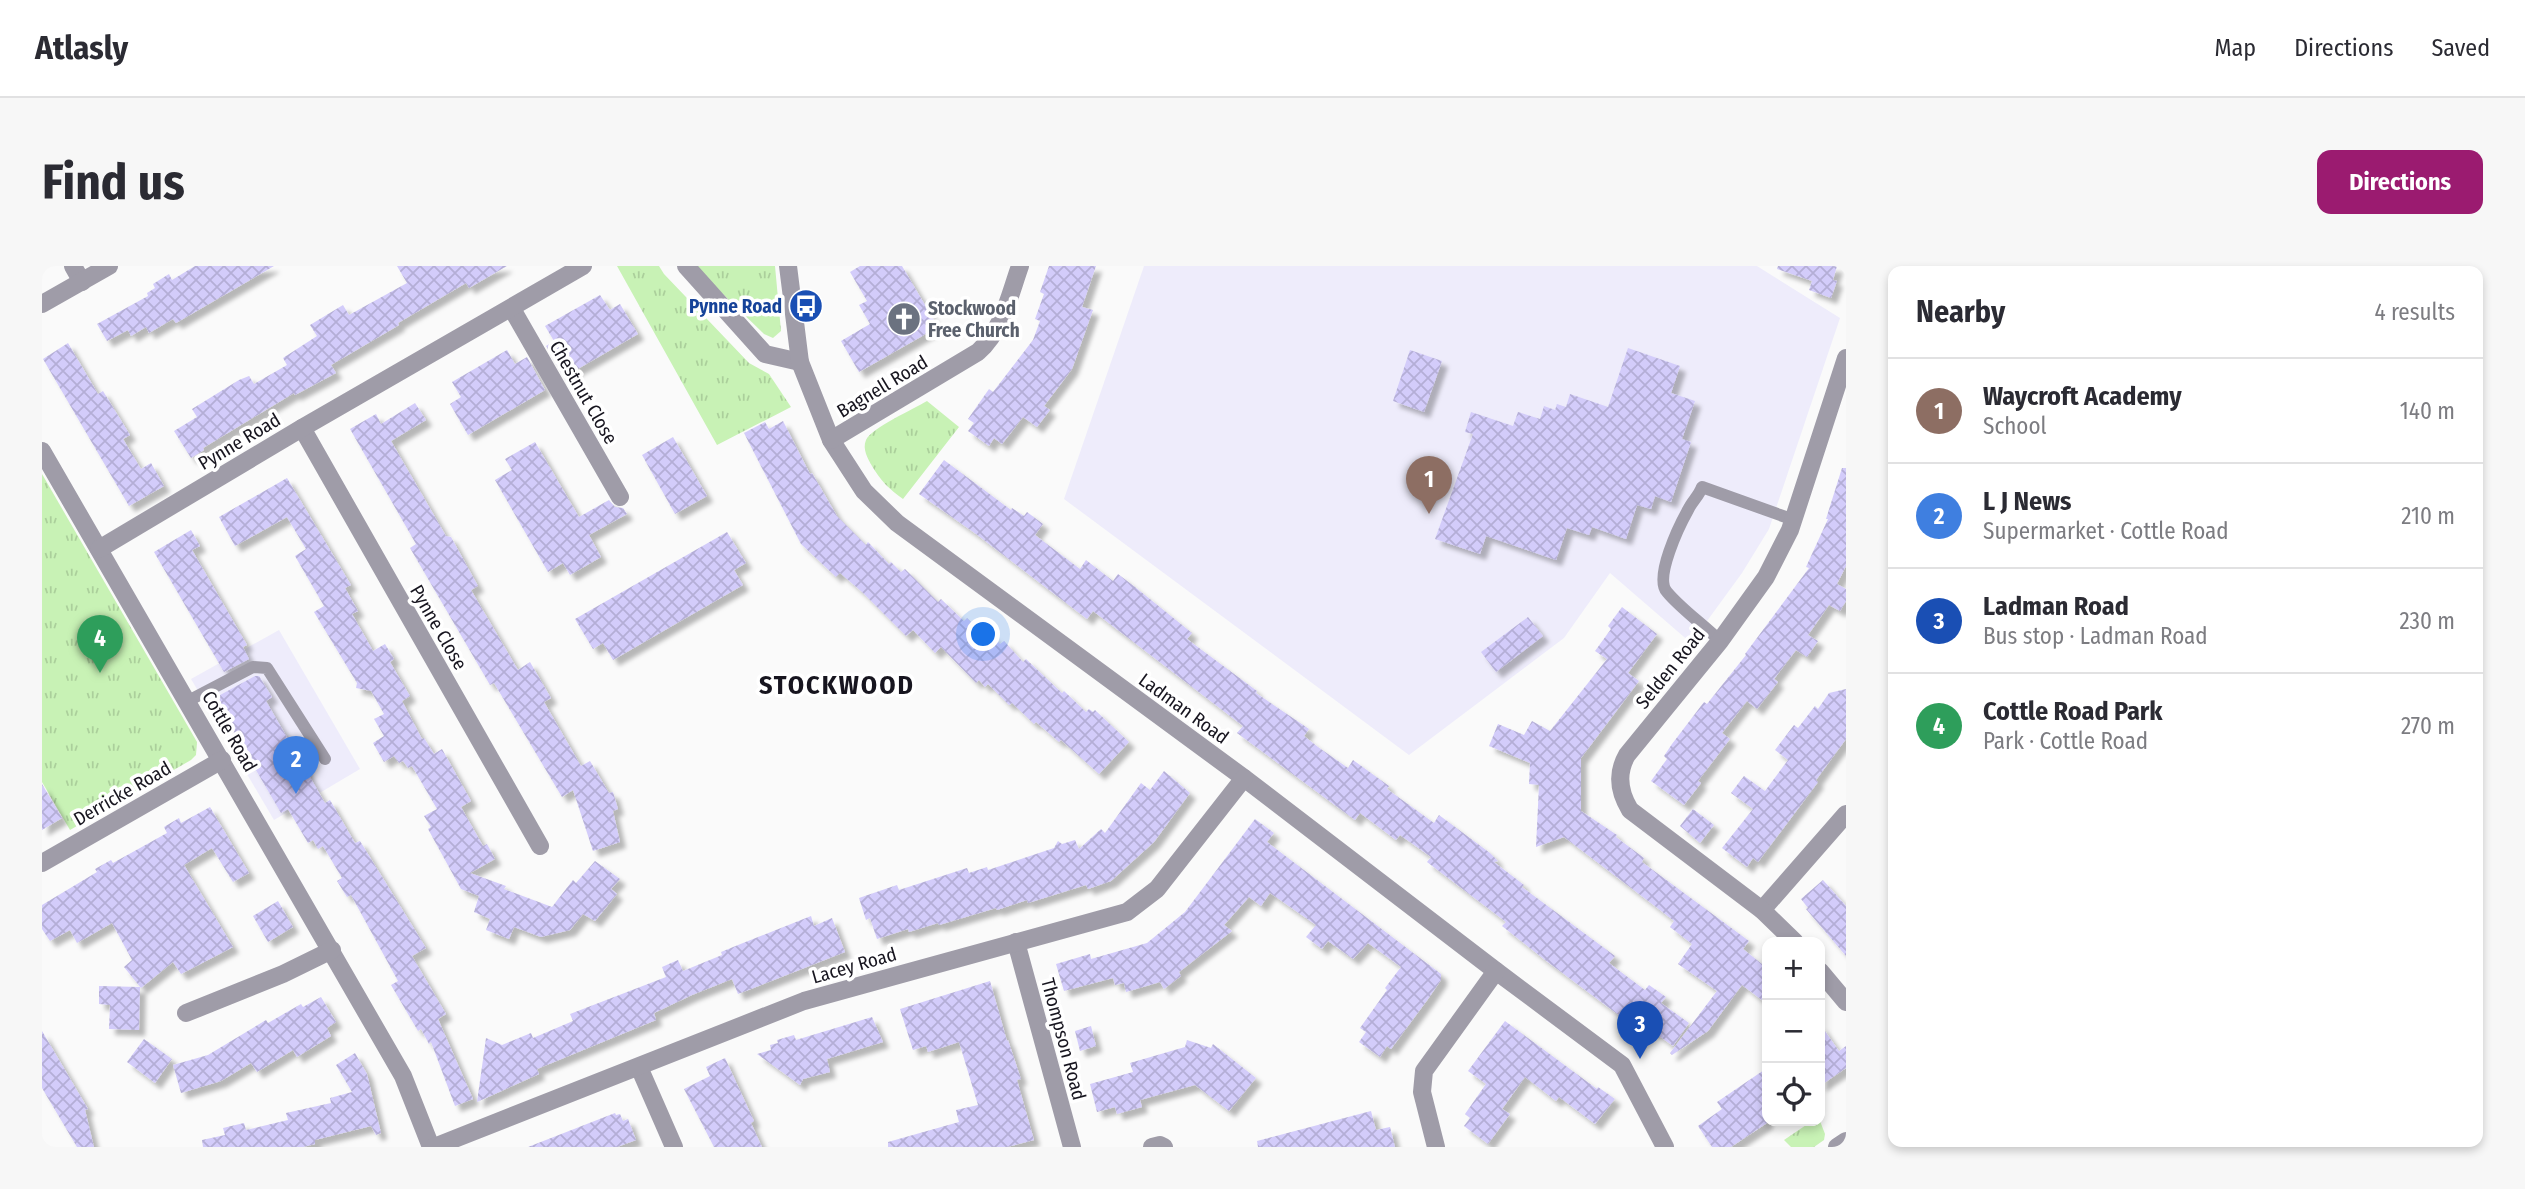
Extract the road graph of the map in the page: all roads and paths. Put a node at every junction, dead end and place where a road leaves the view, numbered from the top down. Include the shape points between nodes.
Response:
1 (109, 266) edge
2 (583, 266) edge
3 (686, 266) edge
4 (788, 266) edge
5 (1020, 266) edge
6 (77, 274) edge
7 (42, 304) edge
8 (512, 309) junction
9 (1846, 358) edge
10 (800, 362) junction
11 (302, 428) junction
12 (831, 440) junction
13 (42, 451) edge
14 (620, 497) dead end
15 (1794, 520) junction
16 (99, 549) junction
17 (1720, 640) junction
18 (188, 701) junction
19 (325, 759) dead end
20 (222, 760) junction
21 (1244, 778) junction
22 (1846, 814) edge
23 (540, 846) dead end
24 (42, 863) edge
25 (1762, 910) junction
26 (1791, 937) edge
27 (1016, 942) junction
28 (332, 950) junction
29 (1496, 971) junction
30 (1825, 977) edge
31 (1846, 1002) edge
32 (186, 1013) dead end
33 (639, 1067) junction
34 (1846, 1141) edge
35 (432, 1147) edge
36 (674, 1147) edge
37 (1072, 1147) edge
38 (1153, 1147) edge
39 (1164, 1147) edge
40 (1436, 1147) edge
41 (1665, 1147) edge
42 (1837, 1147) edge

1 - 6 street
2 - 8 street, Pynne Road
3 - 10 street via 765,354
4 - 10 street, Ladman Road
5 - 12 street, Bagnell Road via 1001,322 978,352
6 - 7 street
8 - 11 street, Pynne Road
8 - 14 street, Chestnut Close
9 - 15 street, Selden Road
10 - 12 street, Ladman Road
11 - 16 street, Pynne Road
11 - 23 street, Pynne Close
12 - 21 street, Ladman Road via 863,491 897,523
13 - 16 street, Cottle Road
15 - 17 street, Selden Road via 1766,577
15 - 17 lane via 1702,487 1688,508 1668,555 1664,590
16 - 18 street, Cottle Road
17 - 25 street, Selden Road via 1627,755 1620,785 1630,810
18 - 19 lane via 253,667 267,668
18 - 20 street, Cottle Road
20 - 24 street, Derricke Road
20 - 28 street, Cottle Road
21 - 27 street, Lacey Road via 1157,889 1127,912
21 - 29 street, Ladman Road
22 - 25 street
25 - 26 street, Selden Road
27 - 33 street, Lacey Road via 804,1001
27 - 37 street, Thompson Road
28 - 32 street
28 - 35 street, Cottle Road via 404,1076
29 - 40 street via 1424,1071 1422,1092
29 - 41 street, Ladman Road via 1622,1065
30 - 31 street
33 - 35 street, Lacey Road
33 - 36 street
34 - 42 street
38 - 39 street

